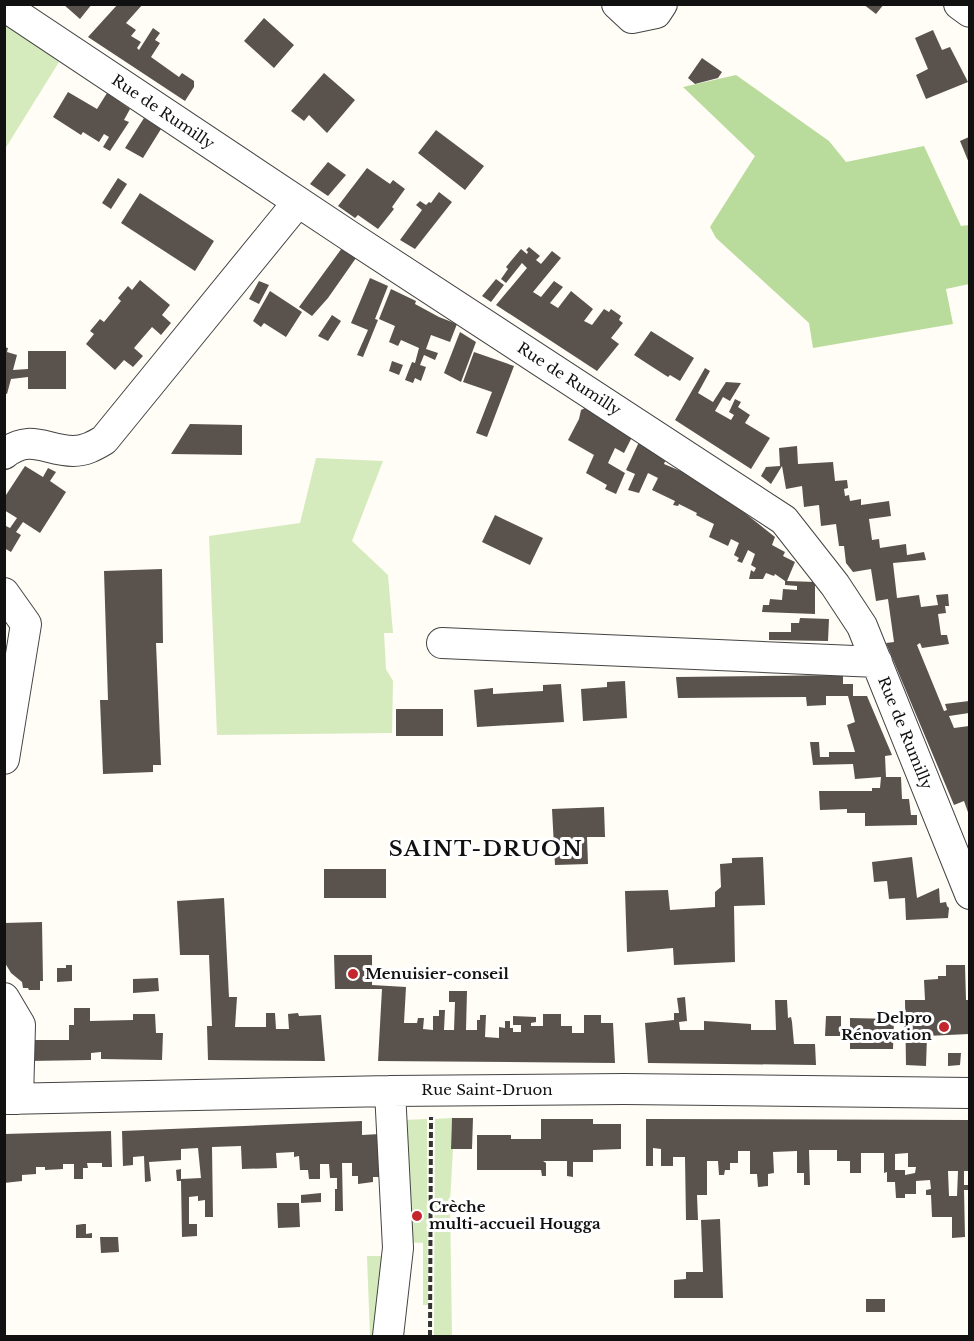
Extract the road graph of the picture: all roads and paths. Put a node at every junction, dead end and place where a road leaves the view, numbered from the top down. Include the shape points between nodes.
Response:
1 (617, 4) edge
2 (662, 4) edge
3 (959, 4) edge
4 (4, 6) edge
5 (969, 12) edge
6 (298, 202) junction
7 (4, 454) edge
8 (4, 593) edge
9 (442, 643) dead end
10 (877, 662) junction
11 (4, 759) edge
12 (969, 894) edge
13 (4, 998) edge
14 (440, 1090) junction
15 (390, 1091) junction
16 (969, 1093) edge
17 (11, 1099) edge
18 (388, 1336) edge
19 (430, 1336) edge

1 - 2 street via 632,18 656,13
3 - 5 street
4 - 6 street, Rue de Rumilly
6 - 7 street via 104,440 71,451 26,444
6 - 10 street, Rue de Rumilly via 784,520 836,585 862,626
8 - 11 street via 26,624
9 - 10 street
10 - 12 street, Rue de Rumilly
13 - 17 street via 20,1025
14 - 15 street, Rue Saint-Druon
14 - 16 street, Rue Saint-Druon
14 - 19 path via 439,1111 431,1111
15 - 17 street, Rue Saint-Druon
15 - 18 street via 398,1248

